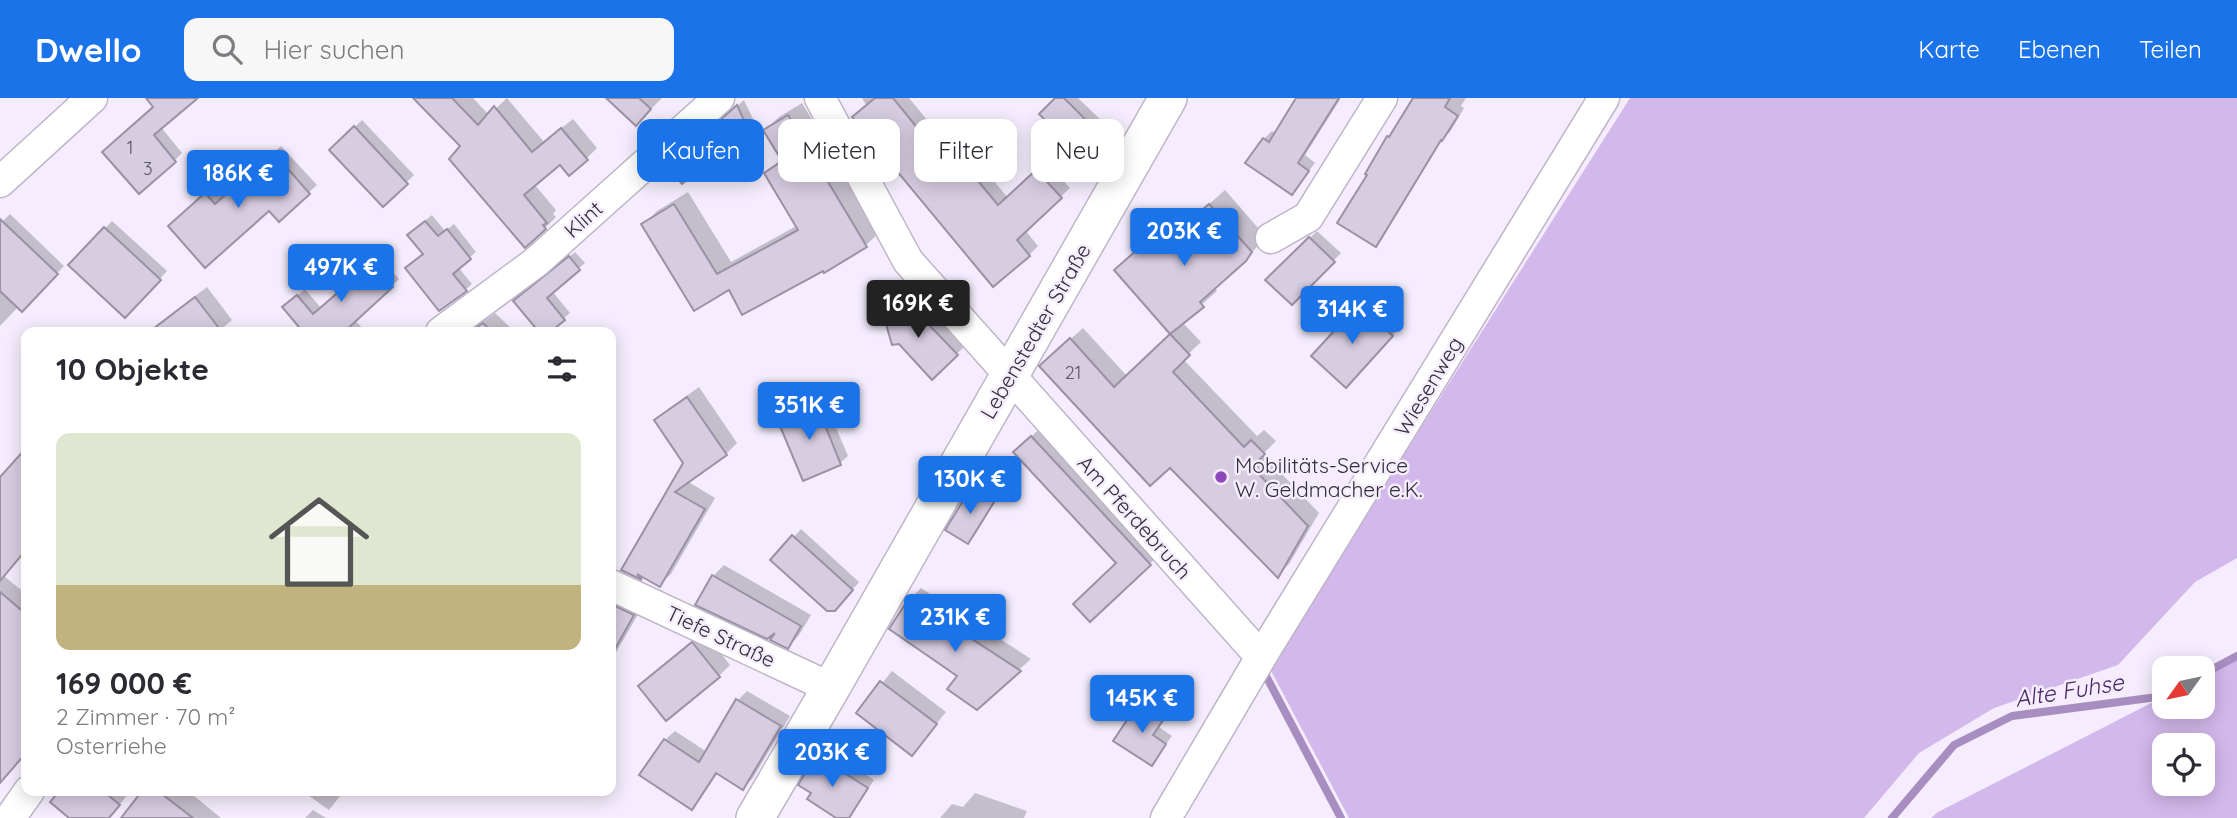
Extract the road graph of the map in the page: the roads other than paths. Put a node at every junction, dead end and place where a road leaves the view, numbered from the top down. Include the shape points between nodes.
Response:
1 (92, 98) edge
2 (719, 98) edge
3 (820, 98) edge
4 (1168, 98) edge
5 (1382, 98) edge
6 (1604, 98) edge
7 (0, 182) edge
8 (1271, 238) dead end
9 (448, 327) edge
10 (1009, 376) junction
11 (616, 586) edge
12 (1261, 657) junction
13 (831, 688) junction
14 (25, 796) edge
15 (10, 818) edge
16 (755, 818) edge
17 (1166, 818) edge

1 - 7 street
2 - 9 street, Klint via 536,262
3 - 10 street, Am Pferdebruch via 908,261
4 - 10 street, Lebenstedter Straße
5 - 8 street via 1308,218
6 - 12 street, Wiesenweg
10 - 12 street, Am Pferdebruch
10 - 13 street, Lebenstedter Straße
11 - 13 street, Tiefe Straße
12 - 17 street, Wiesenweg
13 - 16 street, Lebenstedter Straße
14 - 15 street

